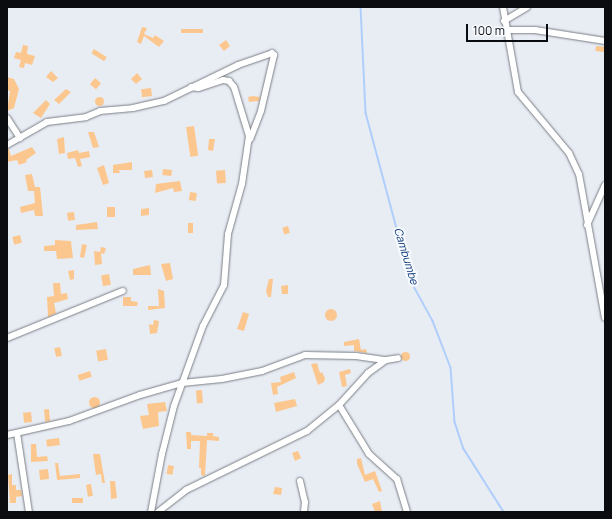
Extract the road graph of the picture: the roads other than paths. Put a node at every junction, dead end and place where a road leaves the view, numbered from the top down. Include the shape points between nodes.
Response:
1 (503, 7) edge
2 (527, 7) edge
3 (504, 21) junction
4 (505, 30) junction
5 (605, 41) edge
6 (191, 87) junction
7 (7, 118) edge
8 (20, 138) junction
9 (248, 144) junction
10 (7, 145) edge
11 (605, 185) edge
12 (587, 225) junction
13 (123, 291) dead end
14 (605, 317) edge
15 (7, 338) edge
16 (398, 358) dead end
17 (386, 360) junction
18 (182, 383) junction
19 (339, 405) junction
20 (17, 434) junction
21 (7, 435) edge
22 (300, 481) dead end
23 (29, 512) edge
24 (151, 512) edge
25 (158, 512) edge
26 (304, 512) edge
27 (408, 512) edge

1 - 3 street
2 - 3 street
3 - 4 street
4 - 5 street via 534,30
4 - 12 street via 518,92 575,163
6 - 8 street via 151,105 47,122
6 - 9 street via 198,88 224,80 231,84 247,124
6 - 9 street via 238,65 273,54 261,111
7 - 8 street
8 - 10 street
9 - 18 street via 242,184 228,234 224,285 203,326
11 - 12 street
12 - 14 street
13 - 15 street
16 - 17 street
17 - 18 street via 356,356 305,355 262,370 222,379
17 - 19 street via 356,384
18 - 20 street via 140,395 69,421
18 - 24 street via 162,454
19 - 25 street via 307,431 186,490
19 - 27 street via 369,454 397,479
20 - 21 street
20 - 23 street
22 - 26 street via 305,502

